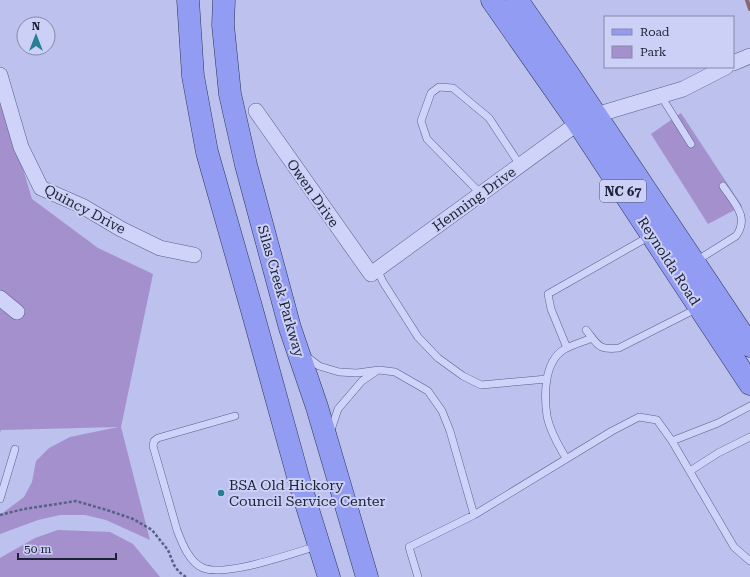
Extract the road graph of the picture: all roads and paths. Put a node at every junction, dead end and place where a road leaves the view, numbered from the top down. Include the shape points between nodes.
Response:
1 (188, 0) edge
2 (224, 0) edge
3 (492, 0) edge
4 (517, 0) edge
5 (750, 56) edge
6 (734, 63) edge
7 (724, 68) edge
8 (0, 75) edge
9 (661, 96) junction
10 (256, 111) dead end
11 (587, 119) junction
12 (691, 144) dead end
13 (520, 165) junction
14 (723, 186) dead end
15 (481, 194) junction
16 (652, 235) junction
17 (194, 255) dead end
18 (694, 262) junction
19 (374, 271) junction
20 (0, 298) edge
21 (700, 308) junction
22 (17, 312) dead end
23 (586, 330) dead end
24 (592, 338) junction
25 (750, 346) edge
26 (567, 348) junction
27 (297, 351) junction
28 (378, 370) junction
29 (547, 380) junction
30 (750, 384) edge
31 (750, 406) edge
32 (235, 416) dead end
33 (750, 437) edge
34 (672, 441) junction
35 (327, 442) junction
36 (15, 449) dead end
37 (566, 458) junction
38 (690, 471) junction
39 (0, 499) edge
40 (474, 515) junction
41 (0, 516) edge
42 (319, 546) junction
43 (750, 561) edge
44 (186, 577) edge
45 (329, 577) edge
46 (367, 577) edge
47 (418, 577) edge

1 - 42 main road via 192,76 207,152
2 - 27 main road, Silas Creek Parkway via 223,25 230,94 246,165
3 - 11 main road, Reynolda Road / NC 67
4 - 11 main road, Reynolda Road / NC 67
5 - 6 street
7 - 9 street, Henning Drive via 684,89
8 - 17 street, Quincy Drive via 21,147 42,188 82,206 160,248
9 - 11 street, Henning Drive
9 - 12 lane
10 - 19 street, Owen Drive
11 - 13 street, Henning Drive
11 - 16 main road, Reynolda Road / NC 67
11 - 18 main road, Reynolda Road / NC 67
13 - 15 street, Henning Drive
13 - 15 lane via 488,118 453,88 439,87 431,93 421,121 427,139
14 - 18 lane via 742,215 739,232
15 - 19 street, Henning Drive
16 - 21 main road, Reynolda Road / NC 67
16 - 26 lane via 548,294 551,309
18 - 25 main road, Reynolda Road / NC 67
19 - 29 lane via 418,337 438,358 463,376 481,385
20 - 22 street
21 - 24 lane via 619,348 606,349
21 - 30 main road, Reynolda Road / NC 67
23 - 24 lane
24 - 26 lane
26 - 29 lane via 555,358
27 - 28 lane via 320,366 339,372
27 - 35 main road, Silas Creek Parkway
28 - 35 lane via 362,381 338,409
28 - 40 lane via 395,372 428,391 442,411 450,430
29 - 37 lane via 547,416
31 - 34 lane via 718,423
32 - 42 lane via 154,440 153,446 182,543 195,563 203,568 219,571 234,570
33 - 38 lane
34 - 37 lane via 657,420 639,417
34 - 38 lane
35 - 46 main road, Silas Creek Parkway
36 - 39 lane
37 - 40 lane
38 - 43 lane via 734,547
40 - 47 lane via 409,547
41 - 44 path via 24,509 76,501 110,511 133,519 152,530 168,550 179,572
42 - 45 main road

